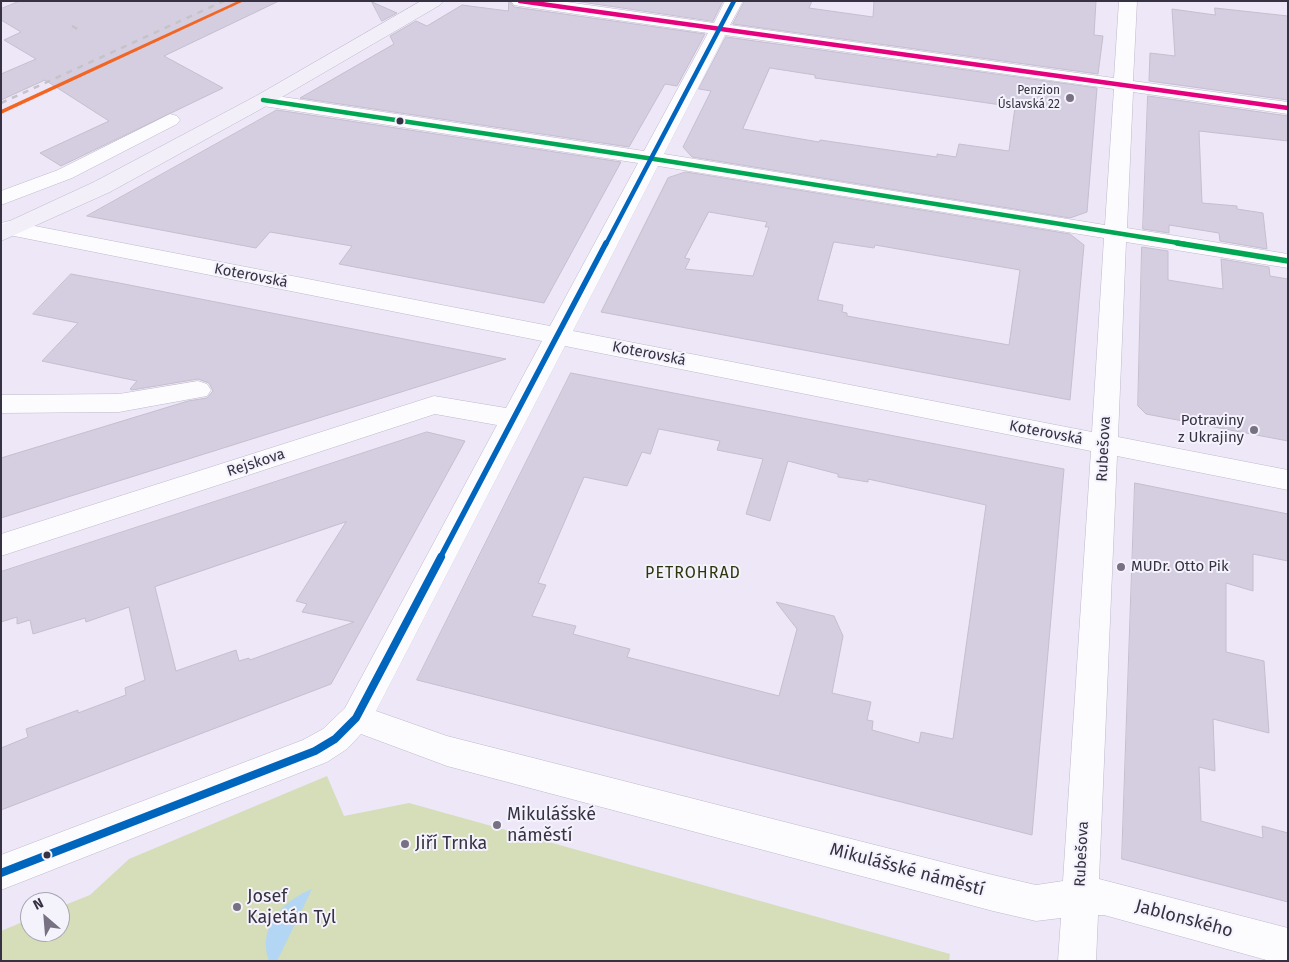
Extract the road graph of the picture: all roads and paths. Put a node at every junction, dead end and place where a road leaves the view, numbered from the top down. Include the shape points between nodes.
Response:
1 (434, 1) edge
2 (520, 1) edge
3 (734, 1) edge
4 (1128, 1) edge
5 (719, 29) junction
6 (1124, 86) junction
7 (263, 100) junction
8 (1288, 108) edge
9 (170, 120) dead end
10 (651, 159) junction
11 (1, 199) edge
12 (4, 231) edge
13 (1116, 234) junction
14 (1288, 261) edge
15 (557, 336) junction
16 (198, 390) dead end
17 (1, 404) edge
18 (514, 418) junction
19 (1105, 444) junction
20 (1288, 480) edge
21 (1, 545) edge
22 (356, 718) junction
23 (1, 873) edge
24 (1080, 897) junction
25 (1288, 947) edge
26 (1077, 961) edge

1 - 7 main road
2 - 5 street
3 - 5 street
4 - 6 street, Rubešova
5 - 6 street
5 - 10 street
6 - 8 street
6 - 13 street, Rubešova
7 - 10 street
7 - 12 main road via 102,186
9 - 11 street via 65,174
10 - 13 street
10 - 15 street
12 - 15 street, Koterovská
13 - 14 street
13 - 19 street, Rubešova
15 - 18 street
15 - 19 street, Koterovská
16 - 17 street via 118,404
18 - 21 street, Rejskova via 434,406
18 - 22 street
19 - 20 street, Koterovská
19 - 24 street, Rubešova
22 - 23 street via 335,739 315,751
22 - 24 street, Mikulášské náměstí via 447,751 993,893 1036,903
24 - 25 street, Jablonského via 1104,897
24 - 26 street

